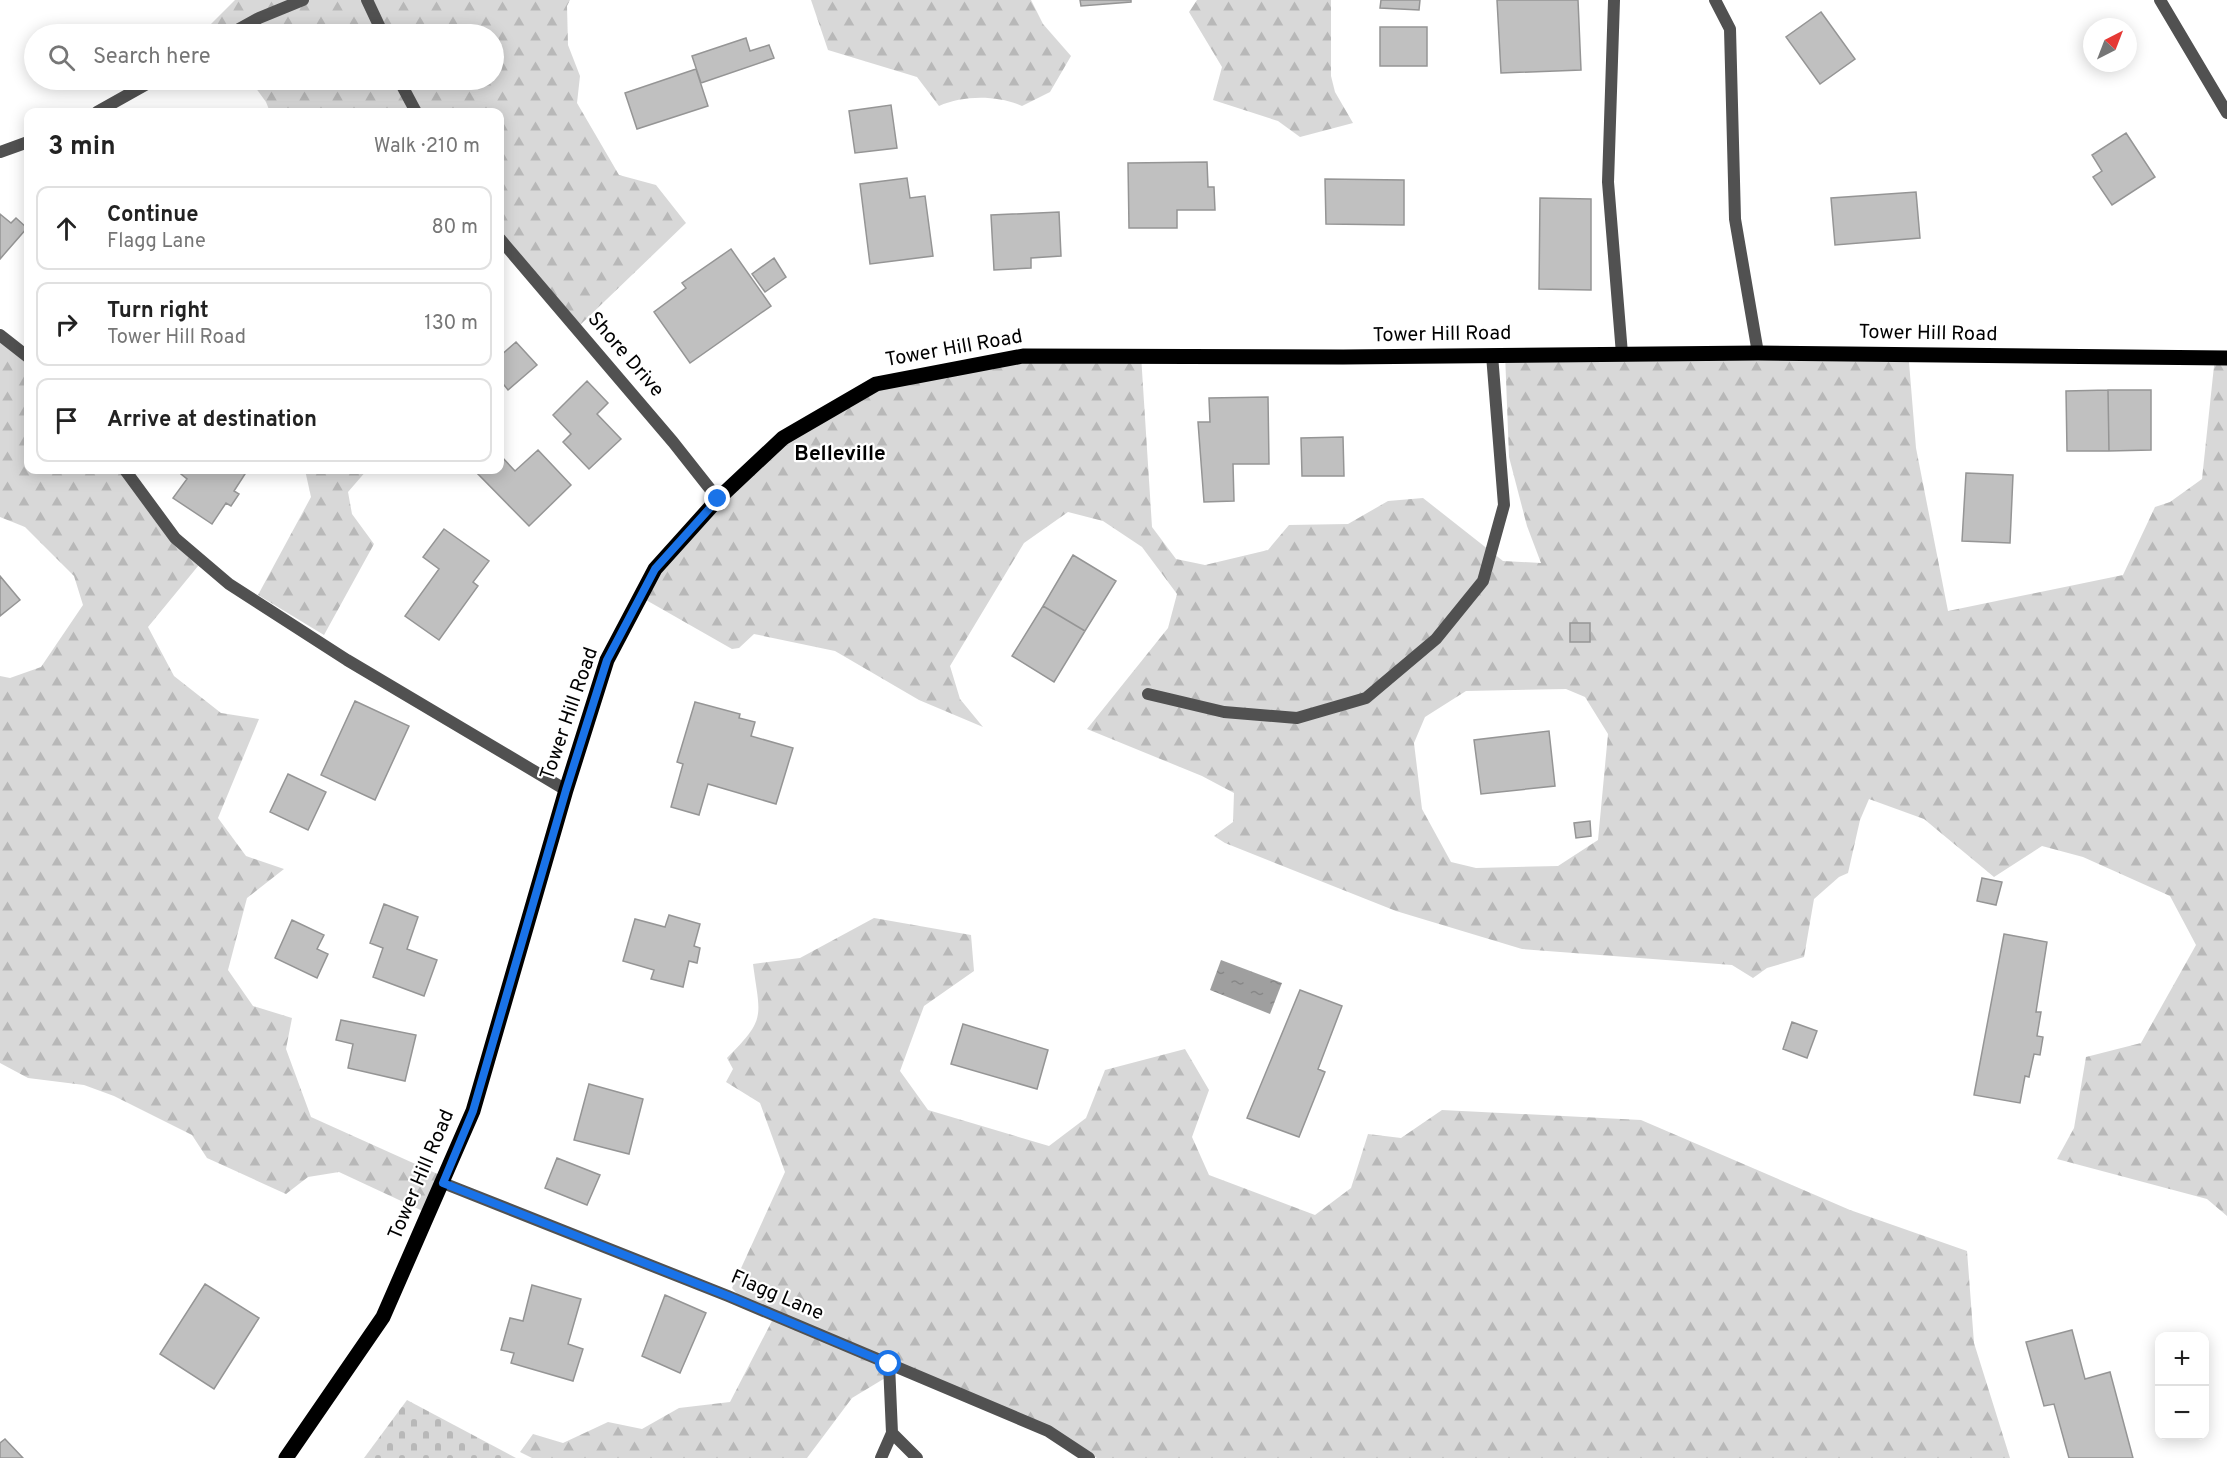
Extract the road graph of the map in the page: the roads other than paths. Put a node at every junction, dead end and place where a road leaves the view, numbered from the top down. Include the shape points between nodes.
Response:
1 (303, 0) edge
2 (367, 0) edge
3 (1614, 0) edge
4 (1715, 0) edge
5 (2160, 0) edge
6 (248, 24) edge
7 (378, 24) edge
8 (136, 90) edge
9 (404, 90) edge
10 (105, 108) edge
11 (414, 108) edge
12 (2227, 113) edge
13 (24, 143) edge
14 (0, 152) edge
15 (504, 244) edge
16 (0, 335) edge
17 (1758, 352) junction
18 (24, 354) edge
19 (1622, 354) junction
20 (1492, 355) junction
21 (2227, 358) edge
22 (128, 474) edge
23 (718, 499) junction
24 (1148, 694) dead end
25 (566, 790) junction
26 (443, 1183) junction
27 (889, 1364) junction
28 (892, 1433) junction
29 (286, 1458) edge
30 (881, 1458) edge
31 (917, 1458) edge
32 (1089, 1458) edge

1 - 6 street
2 - 7 street
3 - 19 street via 1608,182
4 - 17 street via 1730,29 1736,219
5 - 12 street
8 - 10 street
9 - 11 street
13 - 14 street
15 - 23 street, Shore Drive
16 - 18 street
17 - 19 main road, Tower Hill Road
17 - 21 main road, Tower Hill Road
19 - 20 main road, Tower Hill Road
20 - 23 main road, Tower Hill Road via 1023,356 876,384 783,438
20 - 24 street via 1504,505 1483,580 1436,639 1366,698 1297,718 1224,712
22 - 25 street via 175,538 229,584 347,660
23 - 25 main road, Tower Hill Road via 649,579 607,660
25 - 26 main road, Tower Hill Road via 473,1111
26 - 27 street, Flagg Lane
26 - 29 main road, Tower Hill Road via 383,1317
27 - 28 street
27 - 32 street, Flagg Lane via 1048,1431
28 - 30 street
28 - 31 street

